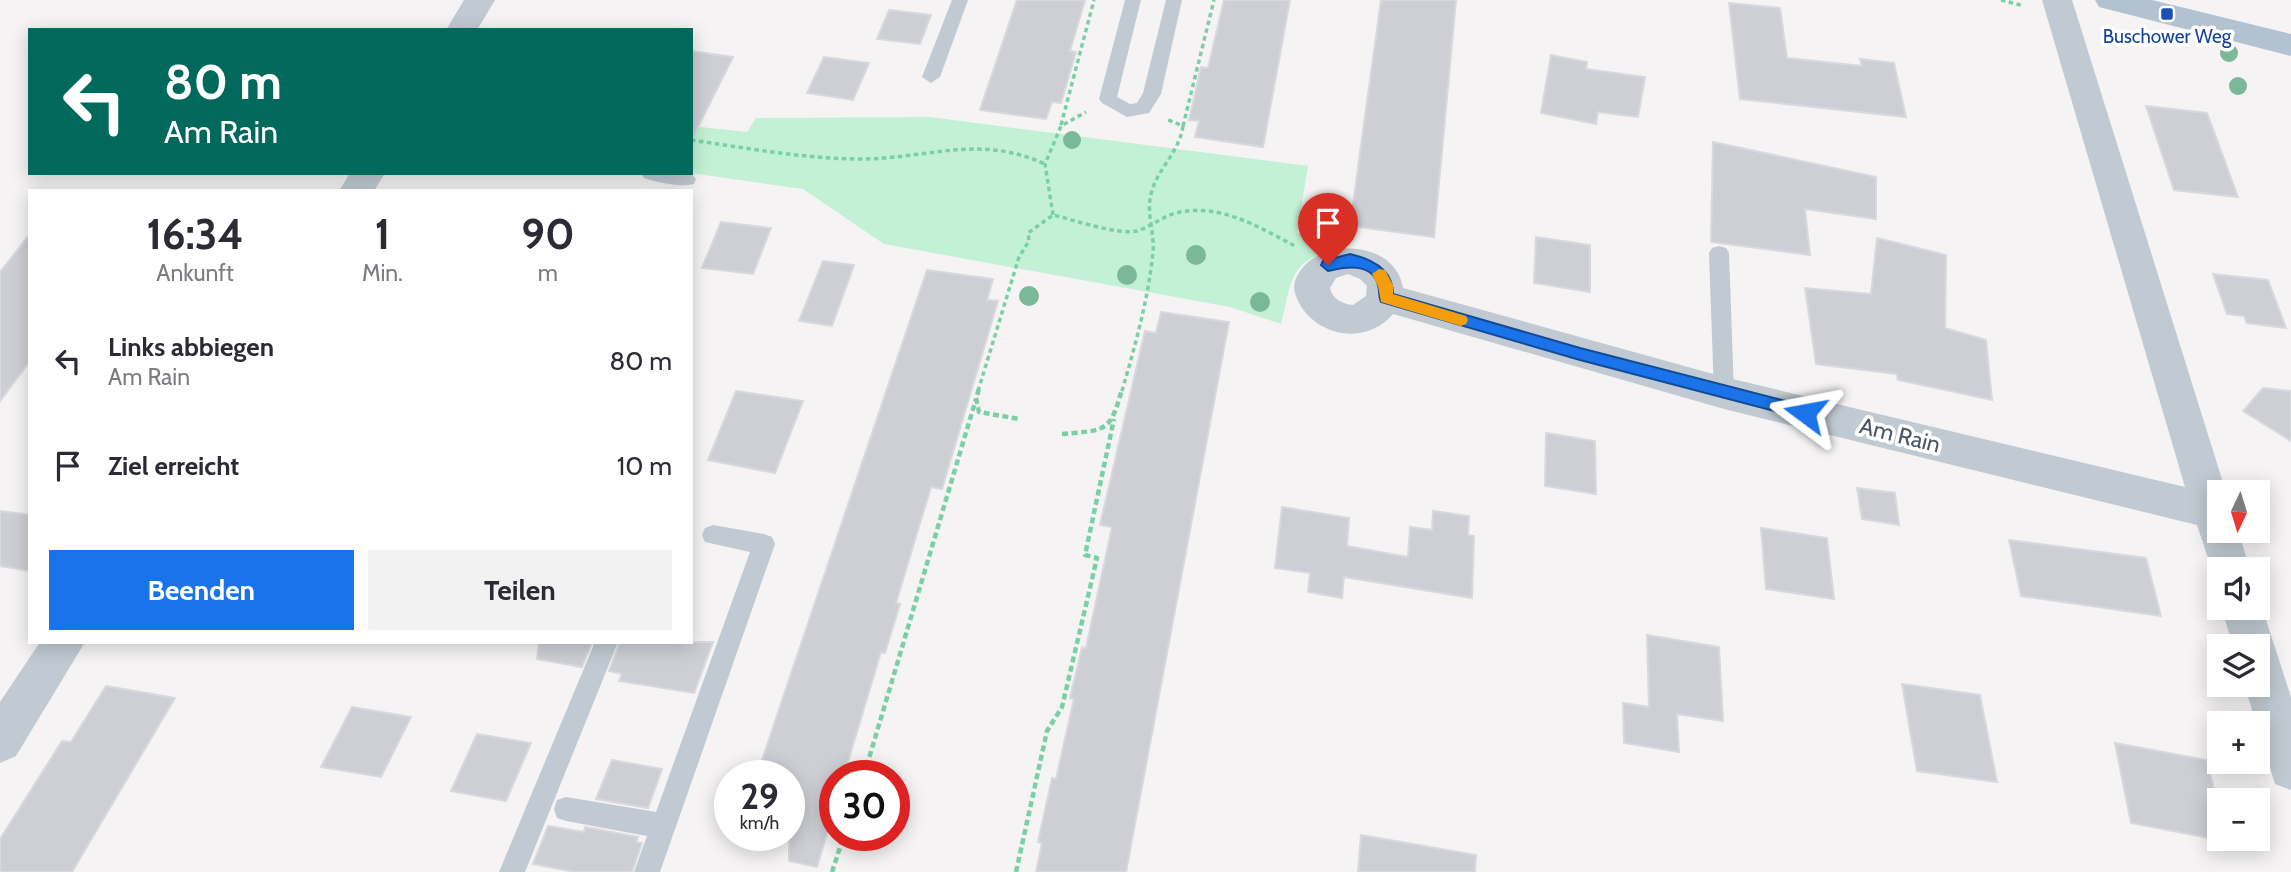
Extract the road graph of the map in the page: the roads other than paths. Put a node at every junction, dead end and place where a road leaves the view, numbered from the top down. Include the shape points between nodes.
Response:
1 (480, 0) edge
2 (960, 0) edge
3 (1133, 0) edge
4 (1174, 0) edge
5 (2057, 0) edge
6 (2110, 0) edge
7 (462, 28) edge
8 (2291, 46) edge
9 (931, 77) dead end
10 (662, 175) edge
11 (687, 179) dead end
12 (1719, 253) dead end
13 (1386, 298) junction
14 (1724, 393) junction
15 (2207, 495) edge
16 (2207, 510) edge
17 (713, 535) dead end
18 (63, 644) edge
19 (606, 644) edge
20 (2270, 697) edge
21 (0, 741) edge
22 (2291, 768) edge
23 (566, 809) dead end
24 (664, 826) junction
25 (512, 872) edge
26 (647, 872) edge

1 - 7 street
2 - 9 lane
3 - 4 lane via 1108,99 1127,111 1143,108 1152,94
5 - 15 street
6 - 8 main road
10 - 11 lane
12 - 14 lane
13 - 13 street via 1379,310 1349,319 1320,305 1313,293 1314,280 1328,265 1350,260 1379,273 1386,285
13 - 14 street, Am Rain
14 - 16 street, Am Rain
17 - 24 lane via 764,544
18 - 21 street
19 - 25 lane
20 - 22 street
23 - 24 lane
24 - 26 lane

